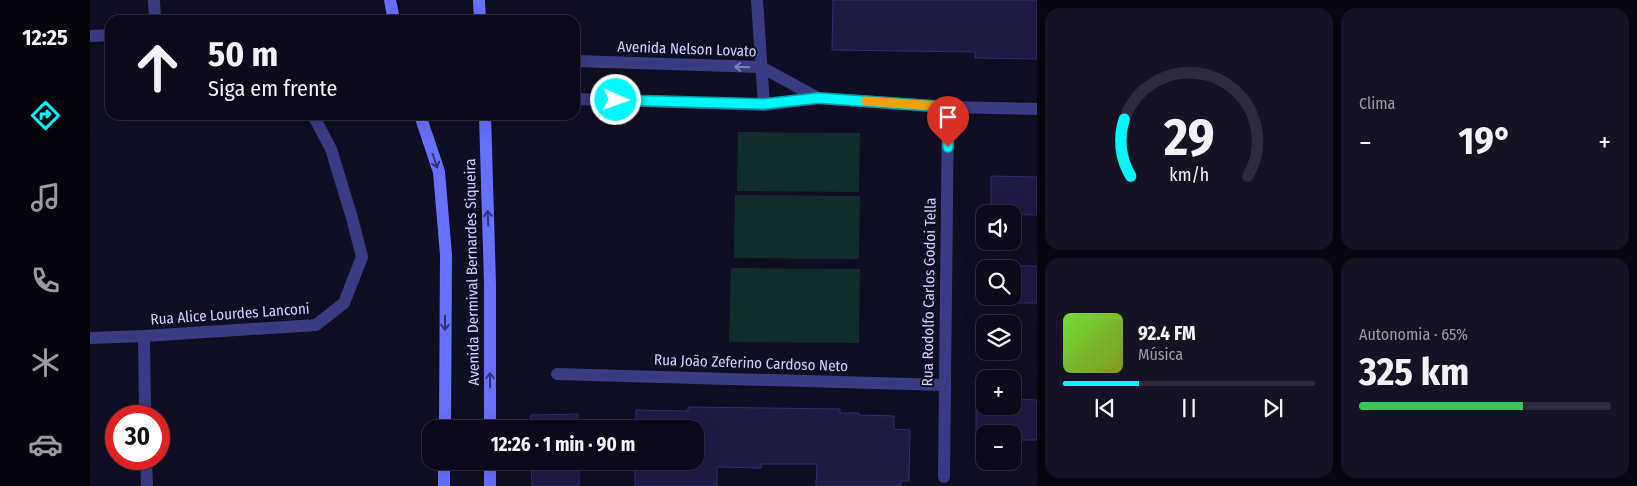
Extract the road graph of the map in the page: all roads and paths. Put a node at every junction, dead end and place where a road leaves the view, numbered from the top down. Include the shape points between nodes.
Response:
1 (154, 0) edge
2 (390, 0) edge
3 (479, 0) edge
4 (757, 0) edge
5 (155, 15) edge
6 (393, 15) edge
7 (480, 15) edge
8 (105, 35) edge
9 (90, 36) edge
10 (580, 62) edge
11 (761, 67) junction
12 (818, 98) junction
13 (580, 99) edge
14 (764, 104) junction
15 (948, 107) junction
16 (1037, 109) edge
17 (316, 120) edge
18 (422, 120) edge
19 (485, 120) edge
20 (144, 336) junction
21 (90, 338) edge
22 (557, 374) dead end
23 (944, 385) junction
24 (145, 405) edge
25 (445, 420) edge
26 (490, 420) edge
27 (146, 470) edge
28 (444, 470) edge
29 (490, 470) edge
30 (944, 477) dead end
31 (147, 486) edge
32 (444, 486) edge
33 (490, 486) edge

1 - 5 street
2 - 6 main road
3 - 7 main road
4 - 11 street
8 - 9 street
11 -> 10 street, Avenida Nelson Lovato
11 - 12 street, Avenida Nelson Lovato
11 - 14 street
12 - 14 street
12 - 15 street
13 - 14 street
15 - 16 street
15 - 23 street, Rua Rodolfo Carlos Godoi Tella
17 - 20 street, Rua Alice Lourdes Lanconi via 331,149 362,257 344,303 316,325
18 -> 25 main road, Avenida Dermival Bernardes Siqueira via 439,172 446,255
26 -> 19 main road, Avenida Dermival Bernardes Siqueira
20 - 21 street, Rua Alice Lourdes Lanconi
20 - 24 street
22 - 23 street, Rua João Zeferino Cardoso Neto
23 - 30 street, Rua Rodolfo Carlos Godoi Tella
27 - 31 street
28 - 32 main road
29 - 33 main road

